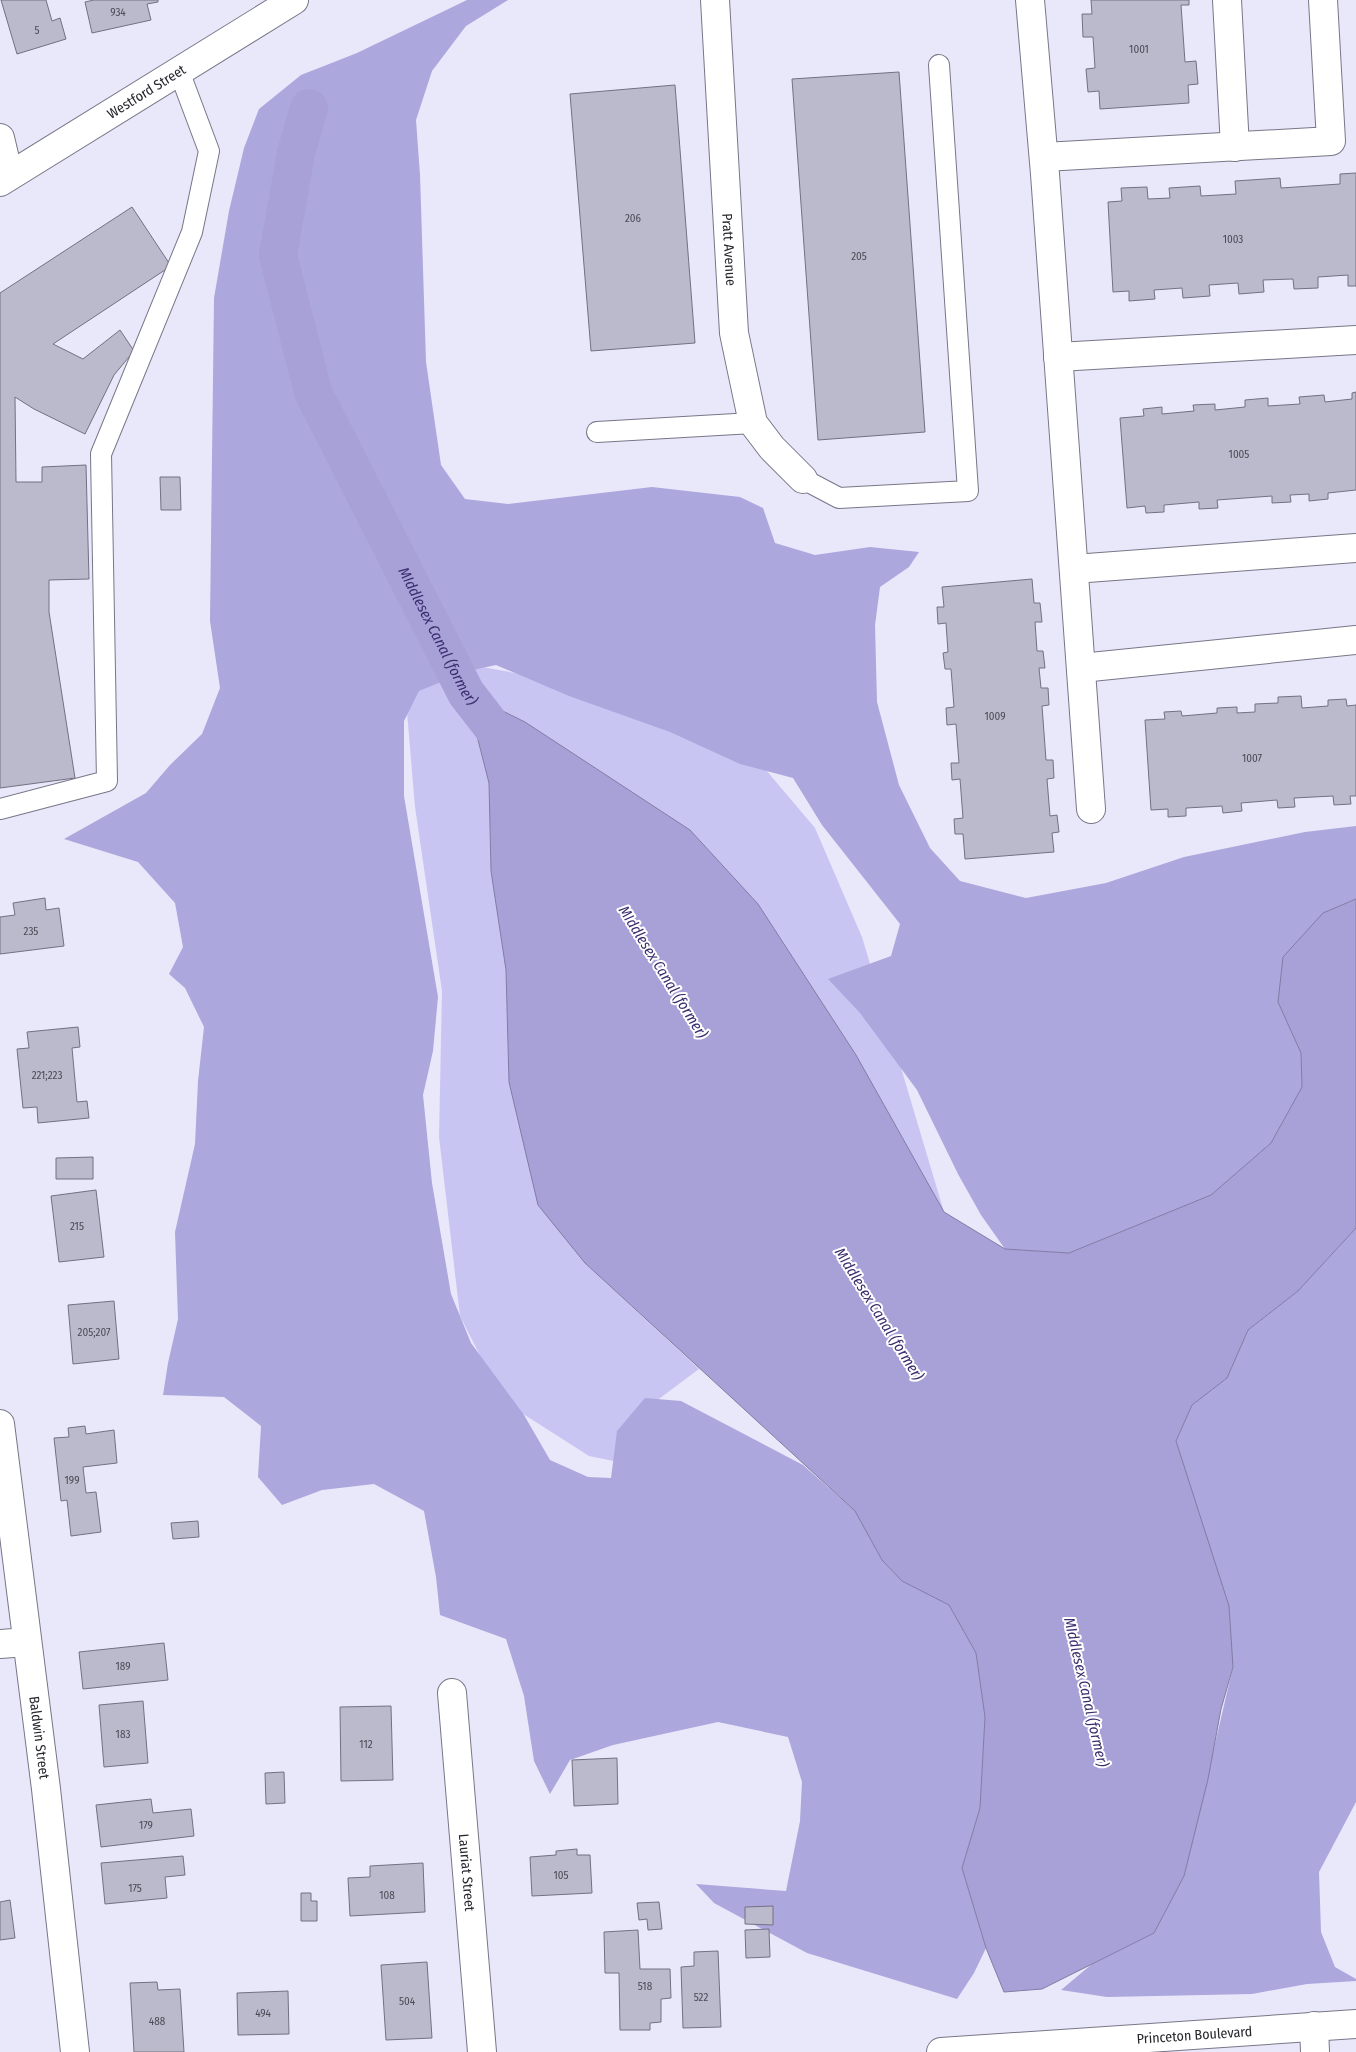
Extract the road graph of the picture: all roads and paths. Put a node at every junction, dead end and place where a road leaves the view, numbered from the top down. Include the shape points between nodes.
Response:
1 (294, 0) edge
2 (718, 0) edge
3 (1030, 0) edge
4 (1226, 0) edge
5 (1323, 0) edge
6 (939, 65) dead end
7 (179, 71) junction
8 (0, 138) edge
9 (1235, 147) junction
10 (1044, 157) junction
11 (4, 179) edge
12 (1356, 340) edge
13 (1058, 357) junction
14 (753, 423) junction
15 (597, 432) dead end
16 (803, 479) joint
17 (1356, 548) edge
18 (1074, 569) junction
19 (1356, 640) edge
20 (1081, 668) junction
21 (0, 809) edge
22 (1091, 810) dead end
23 (0, 1424) edge
24 (27, 1642) junction
25 (0, 1644) edge
26 (452, 1693) dead end
27 (1356, 2024) edge
28 (1314, 2039) edge
29 (75, 2052) edge
30 (482, 2052) edge
31 (941, 2052) edge

1 - 7 street, Westford Street
2 - 14 street, Pratt Avenue via 734,333
3 - 10 street
4 - 9 street
5 - 9 street via 1331,141
6 - 16 lane via 968,491 839,498
7 - 11 street, Westford Street
7 - 21 lane via 209,151 192,232 101,454 107,781
8 - 11 street
9 - 10 street
10 - 13 street
12 - 13 street
13 - 18 street
14 - 15 lane
14 - 16 street, Pratt Avenue
17 - 18 street
18 - 20 street
19 - 20 street
20 - 22 street
23 - 24 street, Baldwin Street
24 - 25 street
24 - 29 street, Baldwin Street
26 - 30 street, Lauriat Street
27 - 28 street, Princeton Boulevard
28 - 31 street, Princeton Boulevard

